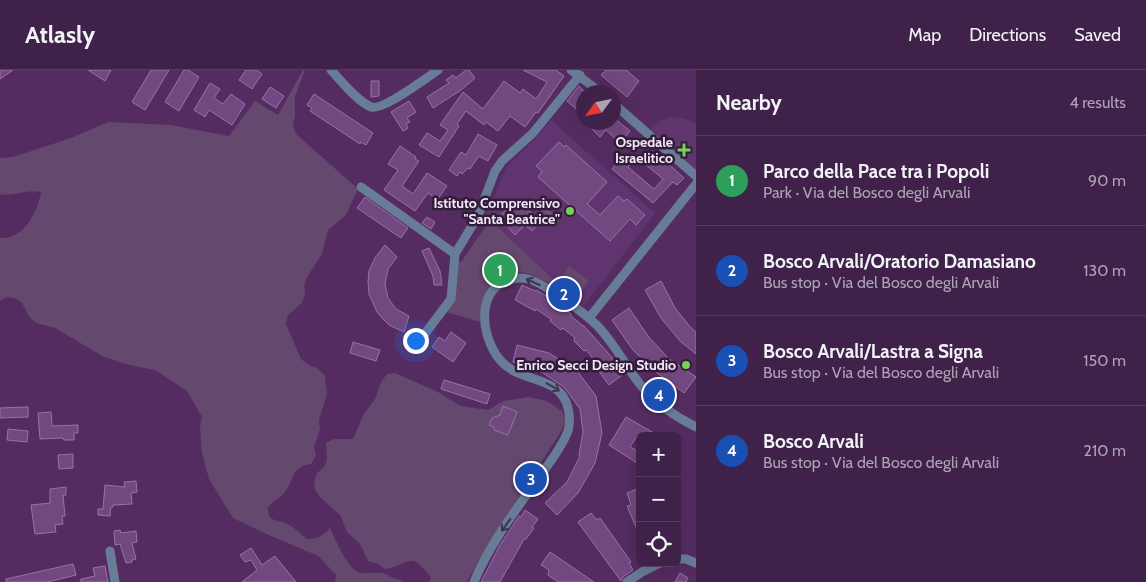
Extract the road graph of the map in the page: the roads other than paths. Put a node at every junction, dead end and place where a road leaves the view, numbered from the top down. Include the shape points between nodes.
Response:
1 (331, 70) edge
2 (438, 70) edge
3 (574, 72) edge
4 (591, 85) edge
5 (621, 110) edge
6 (696, 176) edge
7 (696, 184) edge
8 (361, 187) dead end
9 (455, 254) junction
10 (589, 318) junction
11 (418, 343) dead end
12 (696, 427) edge
13 (110, 551) dead end
14 (681, 558) edge
15 (696, 563) edge
16 (652, 567) edge
17 (115, 582) edge
18 (474, 582) edge
19 (627, 582) edge

1 - 2 street via 349,90 372,107 377,107
3 - 4 street
3 - 9 street via 534,133 495,171 478,216
5 - 6 street
7 - 10 street
8 - 9 street
9 - 11 street via 451,299
10 - 12 street via 608,338 645,390 665,409
10 -> 18 street via 527,279 516,278 502,283 488,299 486,328 496,355 512,370 557,388 567,403 570,420 561,444 499,536
13 - 17 street
14 - 15 street
16 - 19 street

